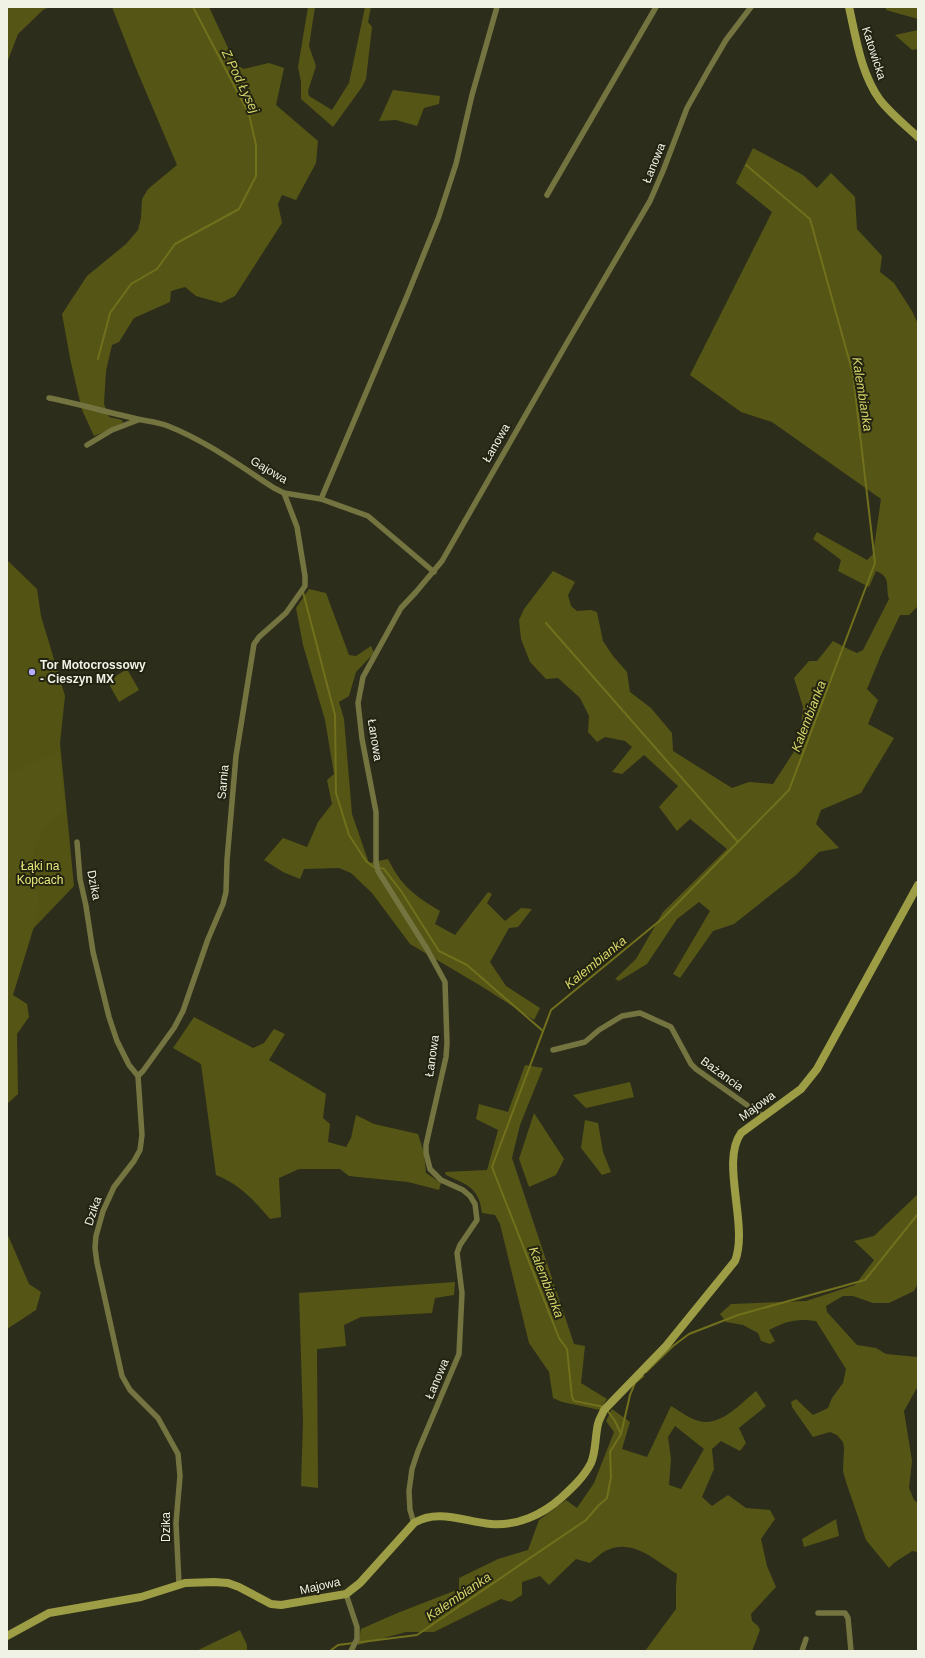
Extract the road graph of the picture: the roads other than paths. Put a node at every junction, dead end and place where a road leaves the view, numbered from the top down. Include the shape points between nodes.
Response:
1 (497, 7) edge
2 (656, 7) edge
3 (751, 7) edge
4 (849, 7) edge
5 (918, 137) edge
6 (547, 195) dead end
7 (49, 398) dead end
8 (138, 420) junction
9 (87, 445) dead end
10 (284, 493) junction
11 (321, 499) junction
12 (434, 572) junction
13 (77, 842) dead end
14 (918, 885) edge
15 (554, 1050) dead end
16 (138, 1076) junction
17 (764, 1117) junction
18 (414, 1523) junction
19 (179, 1584) junction
20 (346, 1594) junction
21 (818, 1613) dead end
22 (7, 1636) edge
23 (806, 1639) dead end
24 (351, 1651) edge
25 (802, 1651) edge
26 (851, 1651) edge

1 - 11 street via 456,164 438,219
2 - 6 street
3 - 12 street, Łanowa via 726,40 688,108 650,201
4 - 5 street, Katowicka via 862,61 872,87 888,109
7 - 8 street
8 - 9 street, Gajowa via 112,430
8 - 10 street, Gajowa via 159,422 201,441
10 - 11 street, Gajowa
10 - 16 street, Sarnia via 298,527 305,586 286,613 254,644 236,756 223,904 183,1011 170,1035
11 - 12 street, Gajowa via 368,516
12 - 18 street, Łanowa via 397,614 363,677 358,703 376,812 378,871 445,982 447,1043 444,1068 426,1145 428,1162 430,1169 441,1180 470,1196 475,1204 477,1220 457,1253 462,1293 459,1354 412,1469 409,1490 410,1510
13 - 16 street, Dzika via 80,879 93,952 109,1017 117,1041 129,1065
14 - 17 street, Majowa via 817,1069 801,1089
15 - 17 street, Bażancia via 585,1042 622,1016 640,1013 671,1027 696,1069
16 - 19 street, Dzika via 142,1135 140,1150 114,1187 96,1236 95,1248 122,1376 130,1390 158,1418 178,1454 180,1476 176,1523
17 - 18 street, Majowa via 741,1133 736,1140 734,1170 739,1239 735,1261 666,1346 605,1408 598,1423 591,1462 575,1486 539,1514 517,1522 491,1524 435,1516 423,1517
18 - 20 street, Majowa via 360,1583
19 - 20 street, Majowa via 228,1583 271,1604 280,1605
19 - 22 street, Majowa via 141,1597 48,1613
20 - 24 street via 357,1627 357,1640
21 - 26 street via 845,1613 848,1618
23 - 25 street

